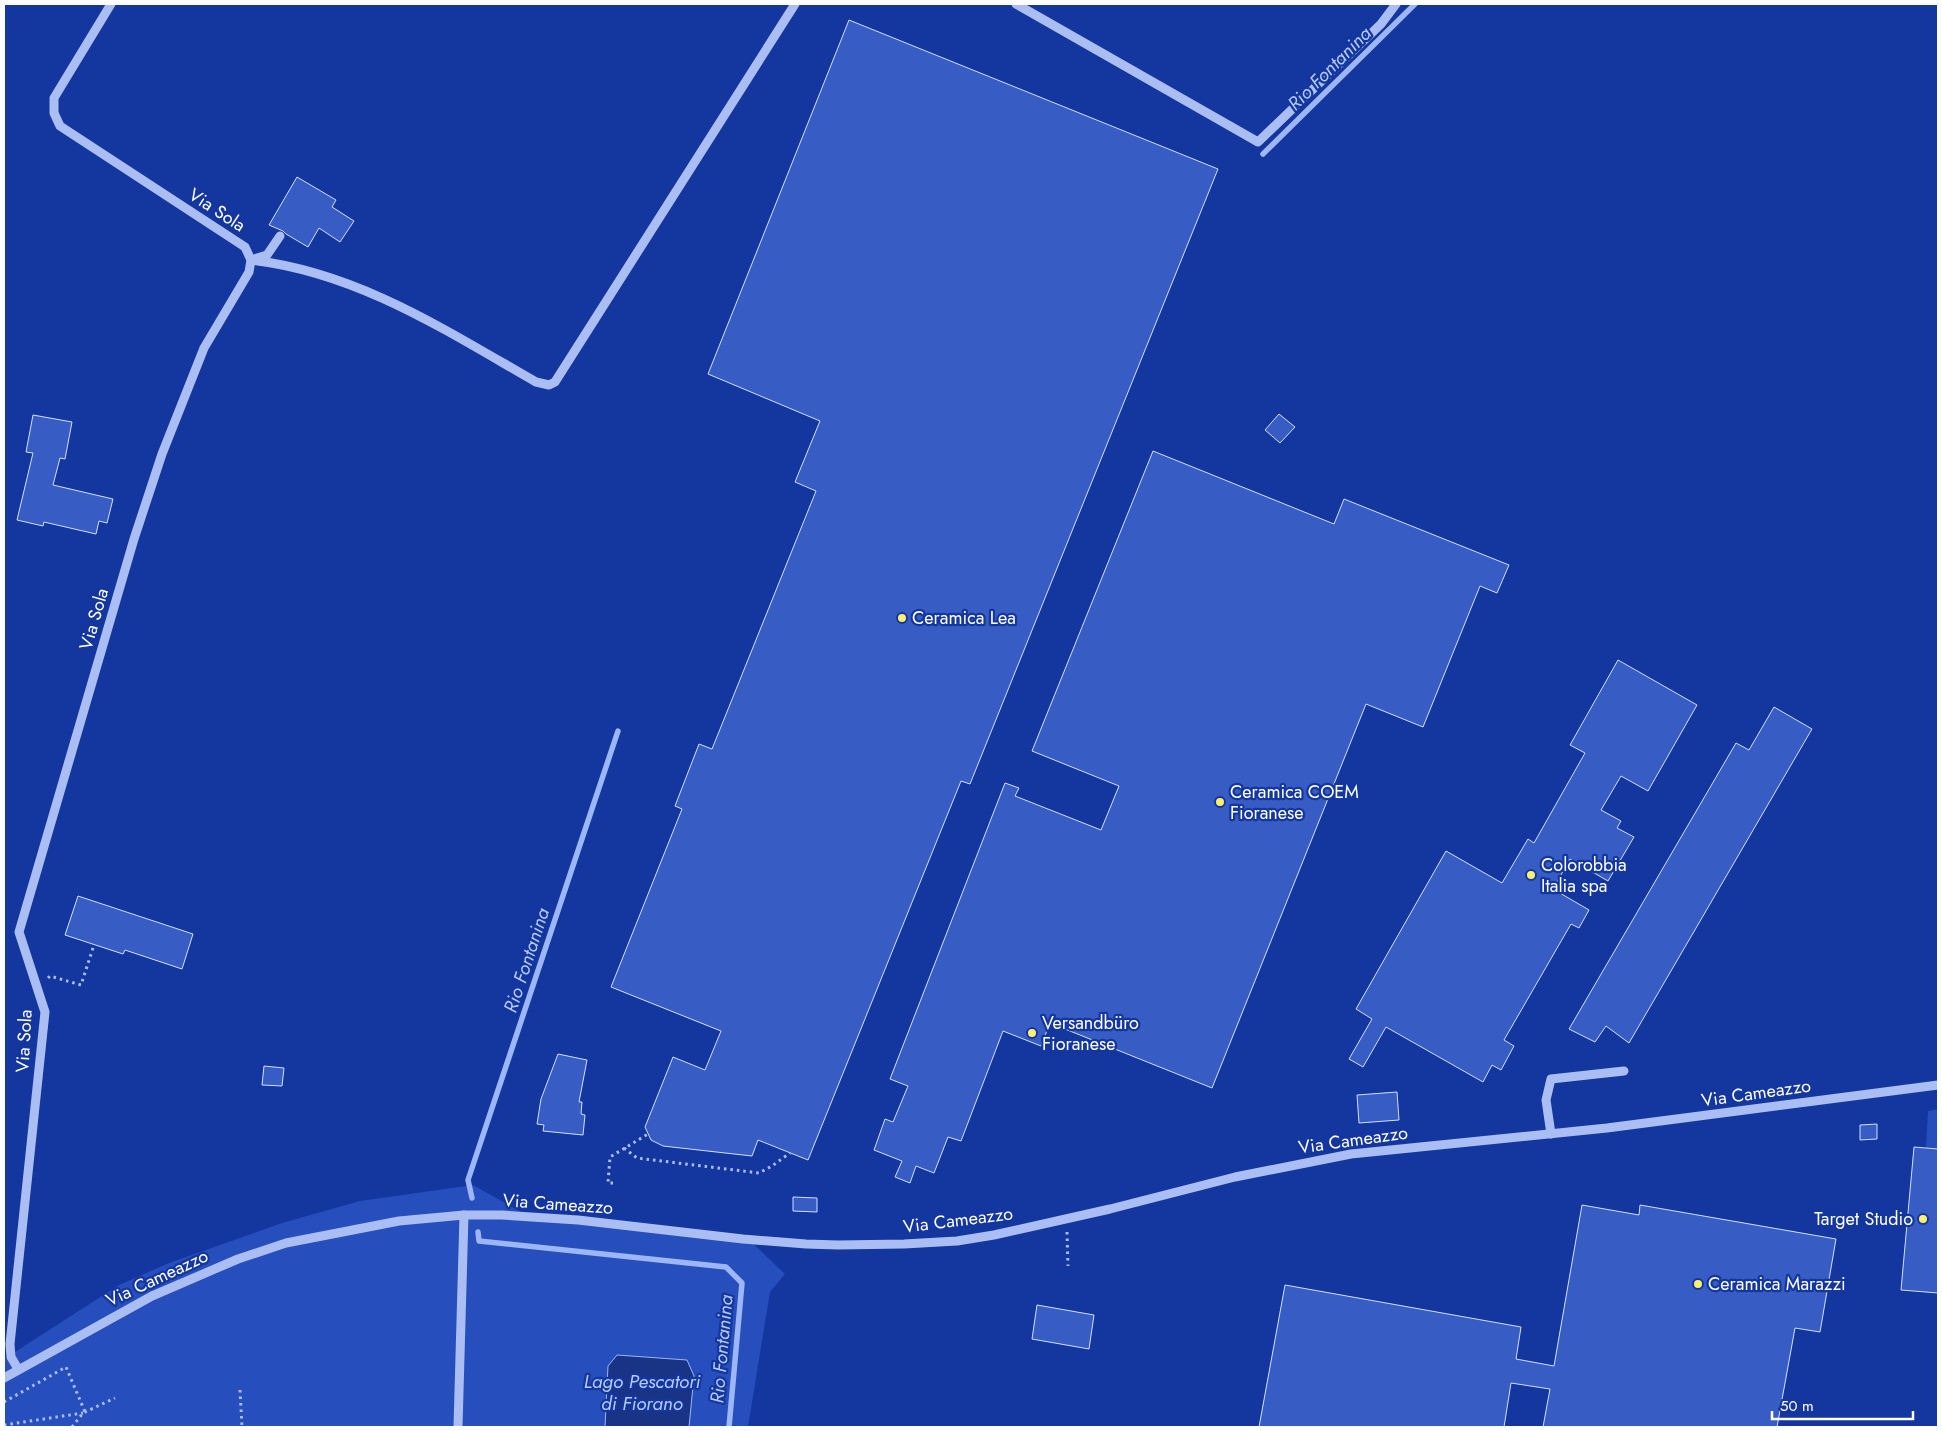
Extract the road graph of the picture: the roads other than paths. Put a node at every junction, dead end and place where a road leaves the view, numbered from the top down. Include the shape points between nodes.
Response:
1 (111, 4) edge
2 (795, 4) edge
3 (1016, 4) edge
4 (1396, 4) edge
5 (280, 236) dead end
6 (251, 260) junction
7 (1624, 1071) dead end
8 (1938, 1085) edge
9 (1550, 1134) junction
10 (464, 1215) junction
11 (18, 1369) junction
12 (4, 1378) edge
13 (458, 1427) edge

1 - 6 street, Via Sola via 54,98 54,114 60,126 244,247
2 - 6 street via 555,382 549,385 536,382 408,309 352,285 279,264
3 - 4 street via 1258,142 1381,24
5 - 6 street via 268,255
6 - 11 street, Via Sola via 249,272 204,348 162,454 19,932 45,1012 10,1344 11,1358
7 - 9 street via 1551,1079 1546,1100
8 - 9 street, Via Cameazzo
9 - 10 street, Via Cameazzo via 1351,1154 1312,1161 957,1241 830,1245 743,1239 578,1220
10 - 11 street, Via Cameazzo via 324,1235 286,1243 238,1259 145,1299
10 - 13 street
11 - 12 street, Via Cameazzo

